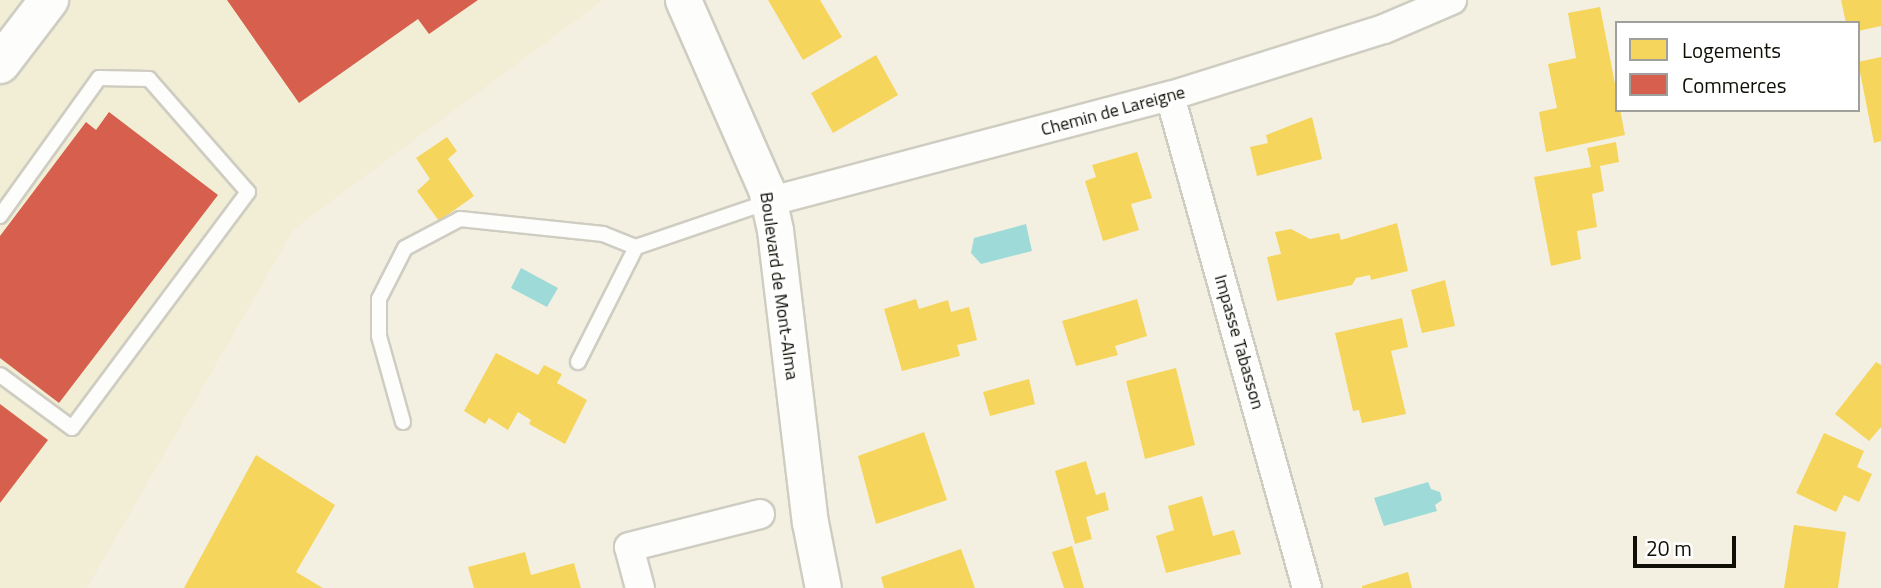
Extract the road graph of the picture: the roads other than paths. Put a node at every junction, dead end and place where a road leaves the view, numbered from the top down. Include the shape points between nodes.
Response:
1 (49, 0) edge
2 (683, 0) edge
3 (1452, 0) edge
4 (0, 64) edge
5 (1170, 96) junction
6 (768, 202) junction
7 (0, 216) edge
8 (636, 247) junction
9 (579, 362) dead end
10 (0, 375) edge
11 (402, 422) dead end
12 (760, 514) dead end
13 (640, 588) edge
14 (823, 588) edge
15 (1307, 588) edge

1 - 4 main road
2 - 6 street, Boulevard de Mont-Alma via 761,171
3 - 5 street, Chemin de Lareigne via 1384,29
5 - 6 street, Chemin de Lareigne
5 - 15 street, Impasse Tabasson
6 - 8 lane
6 - 14 street, Boulevard de Mont-Alma via 810,522
7 - 10 lane via 99,78 149,79 248,192 72,428
8 - 9 lane
8 - 11 lane via 603,234 460,219 405,248 379,299 379,336
12 - 13 street via 629,547

